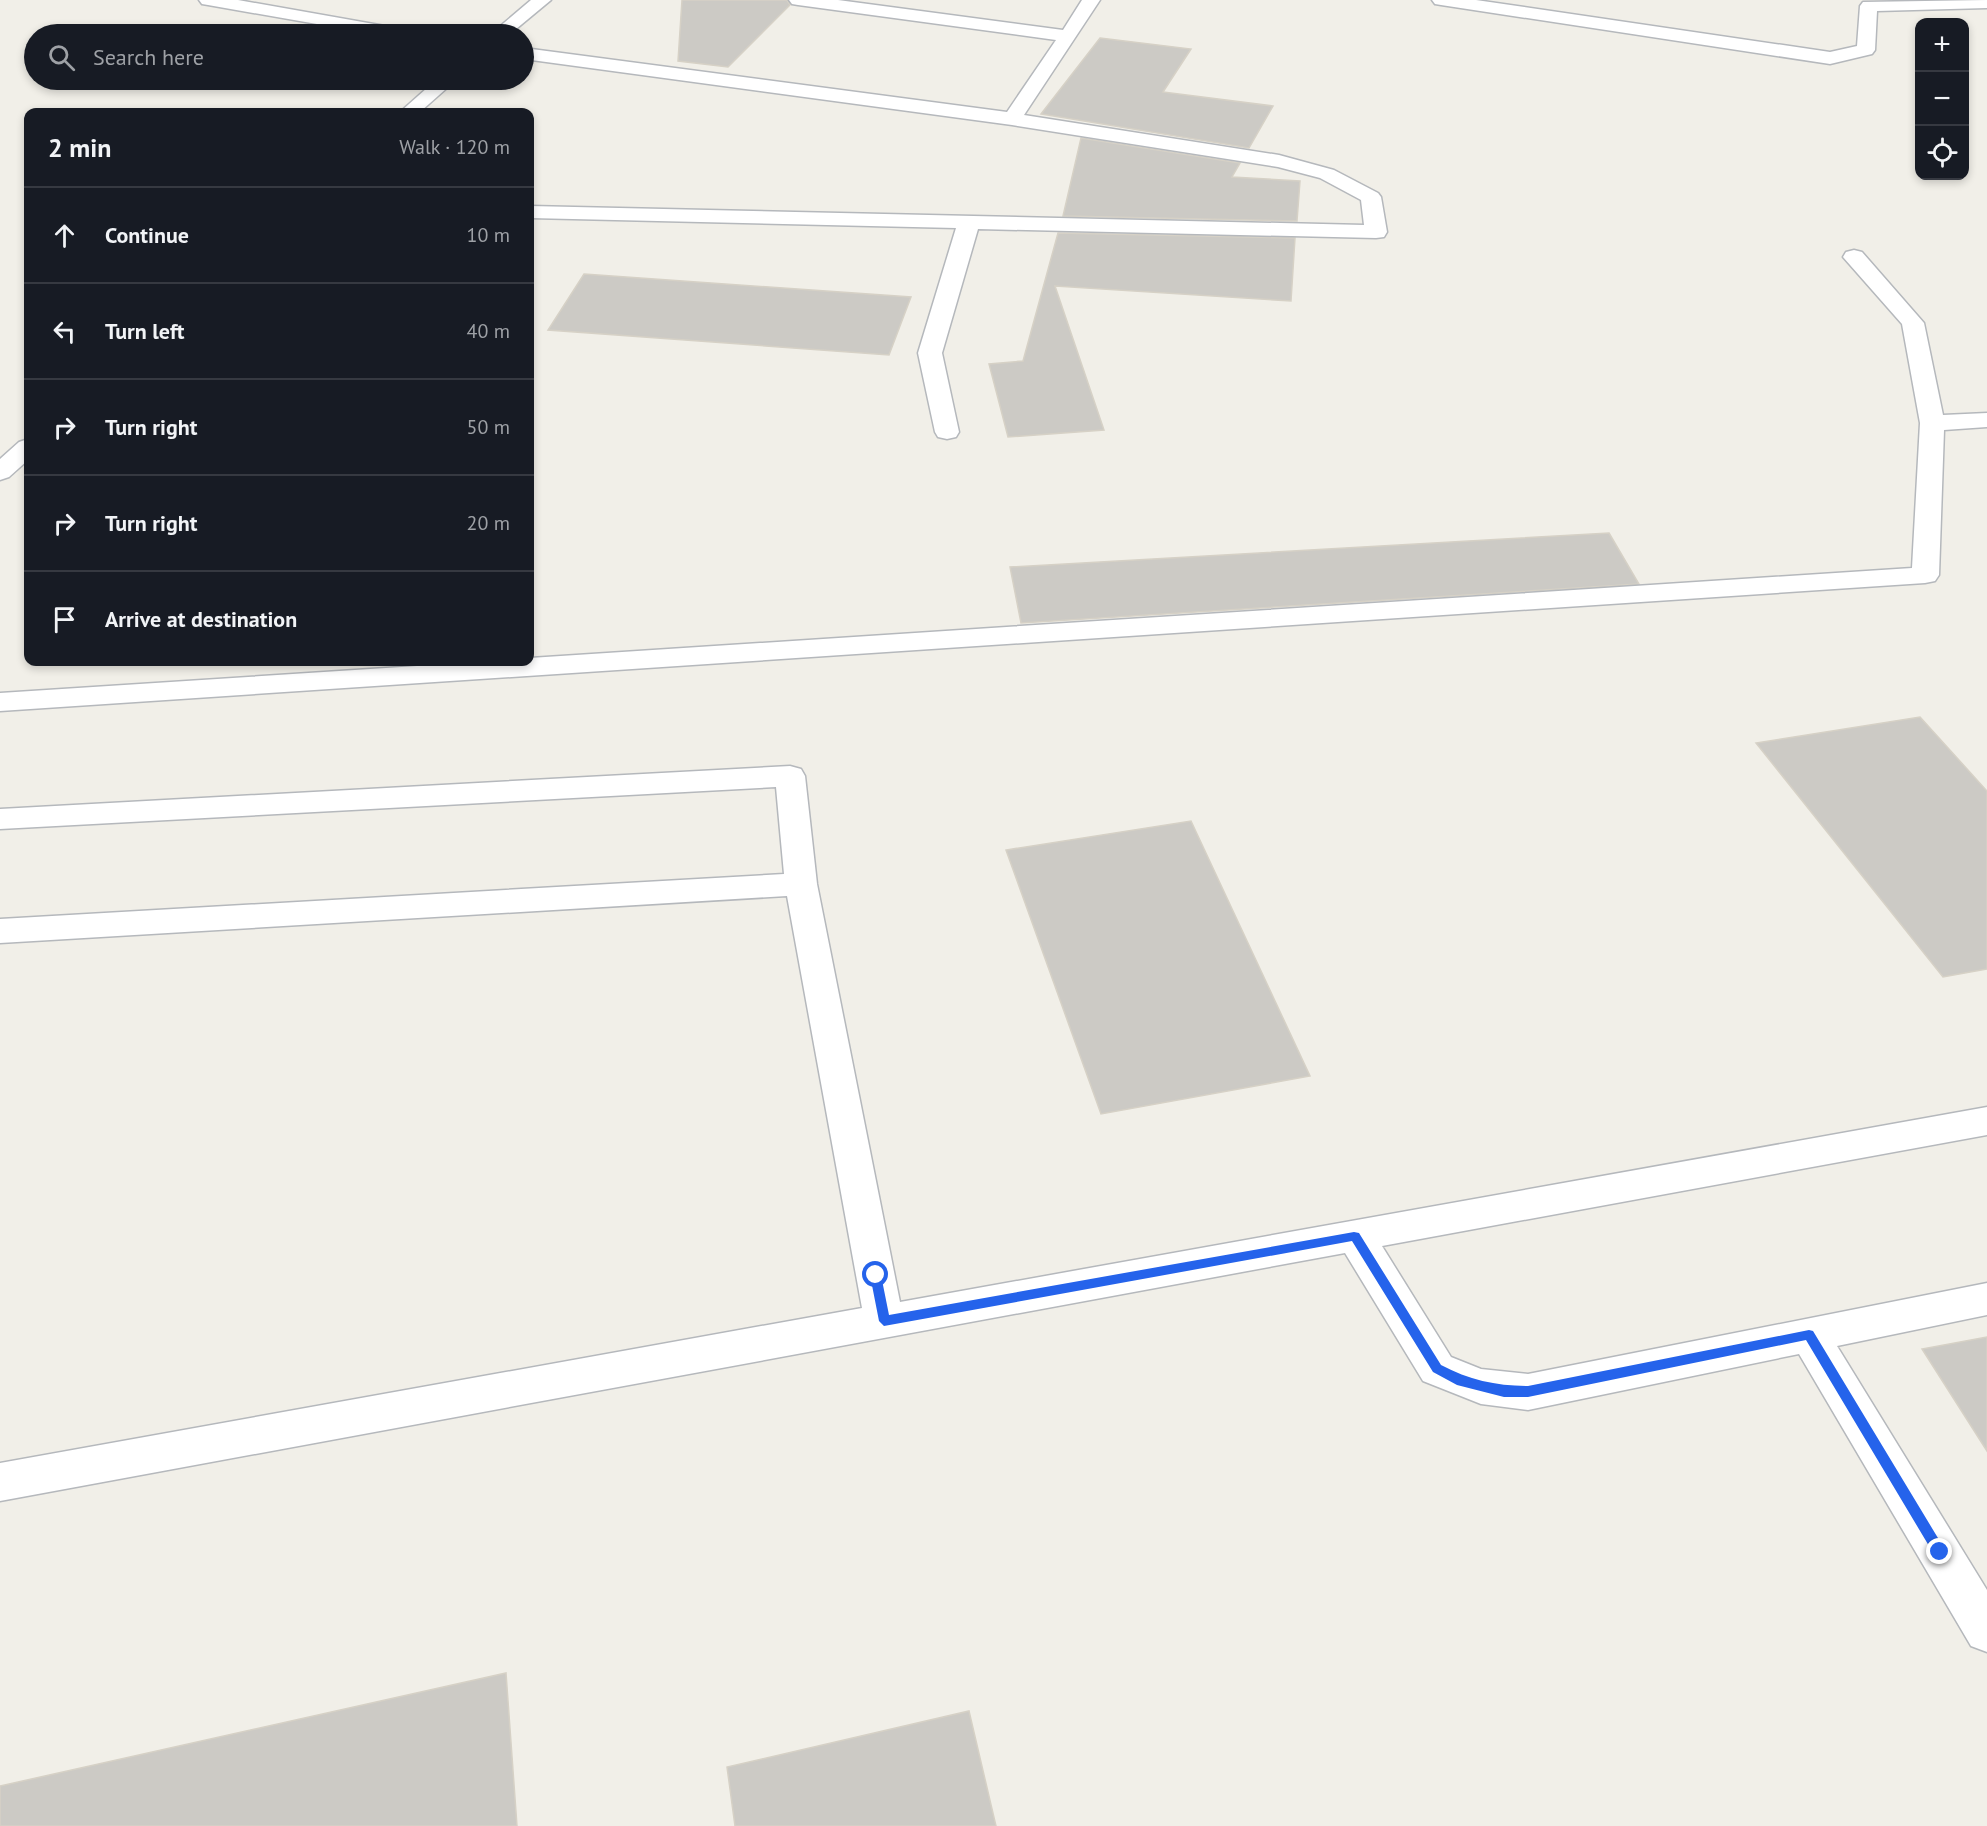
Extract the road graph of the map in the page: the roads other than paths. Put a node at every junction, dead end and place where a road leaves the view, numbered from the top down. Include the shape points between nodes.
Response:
1 (208, 0) edge
2 (542, 0) edge
3 (798, 0) edge
4 (1091, 0) edge
5 (1441, 0) edge
6 (1987, 3) edge
7 (345, 24) edge
8 (512, 24) edge
9 (1068, 36) junction
10 (534, 55) edge
11 (435, 90) edge
12 (414, 108) edge
13 (1012, 119) junction
14 (534, 212) edge
15 (969, 222) junction
16 (1854, 257) dead end
17 (1987, 420) edge
18 (1932, 423) junction
19 (947, 432) dead end
20 (24, 451) edge
21 (0, 472) edge
22 (0, 702) edge
23 (0, 819) edge
24 (801, 884) junction
25 (0, 931) edge
26 (1987, 1121) edge
27 (1354, 1236) junction
28 (1987, 1299) edge
29 (884, 1321) junction
30 (1809, 1335) junction
31 (0, 1482) edge
32 (1987, 1631) edge

1 - 7 lane
2 - 8 lane
3 - 9 lane
4 - 9 lane
5 - 6 lane via 1830,58 1866,50 1869,6
9 - 13 lane
10 - 13 lane
11 - 12 lane
13 - 15 lane via 1279,162 1327,174 1371,197 1376,232
14 - 15 lane
15 - 19 lane via 930,353
16 - 18 lane via 1913,323
17 - 18 lane
18 - 22 lane via 1925,575
20 - 21 lane
23 - 24 lane via 790,776
24 - 25 lane
24 - 29 lane
26 - 27 lane
27 - 29 lane
27 - 30 lane via 1437,1369 1480,1387 1528,1392
28 - 30 lane
29 - 31 lane
30 - 32 lane

